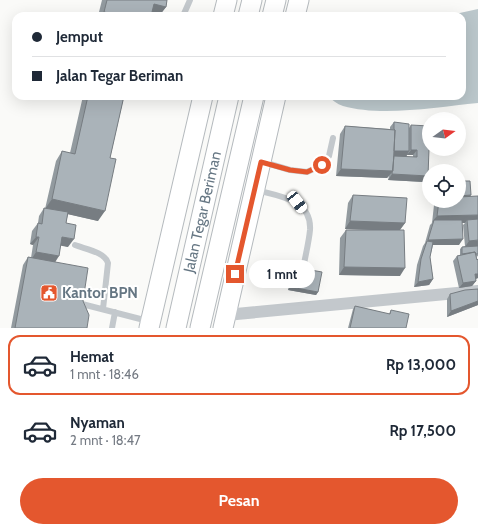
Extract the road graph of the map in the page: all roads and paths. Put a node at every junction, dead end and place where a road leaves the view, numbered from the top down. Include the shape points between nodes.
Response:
1 (190, 0) edge
2 (227, 0) edge
3 (276, 0) edge
4 (299, 0) edge
5 (185, 12) edge
6 (224, 12) edge
7 (273, 12) edge
8 (297, 12) edge
9 (202, 100) edge
10 (228, 100) edge
11 (253, 100) edge
12 (275, 100) edge
13 (333, 138) dead end
14 (267, 164) junction
15 (254, 190) junction
16 (75, 245) edge
17 (304, 264) dead end
18 (478, 291) edge
19 (82, 304) edge
20 (102, 309) junction
21 (115, 312) junction
22 (225, 322) edge
23 (150, 325) edge
24 (112, 328) edge
25 (176, 328) edge
26 (200, 328) edge

1 - 5 lane
2 - 6 main road
3 - 7 main road
4 - 8 main road
9 - 23 main road, Jalan Tegar Beriman
10 - 25 main road, Jalan Tegar Beriman
11 - 26 main road, Jalan Tegar Beriman
12 - 14 main road
13 - 14 lane via 330,156 322,165 307,172
14 - 15 main road
15 - 17 lane via 297,202 307,215 310,228
15 - 22 main road
16 - 20 lane via 107,260
18 - 22 street
19 - 20 lane
20 - 21 lane
21 - 23 lane
21 - 24 lane

